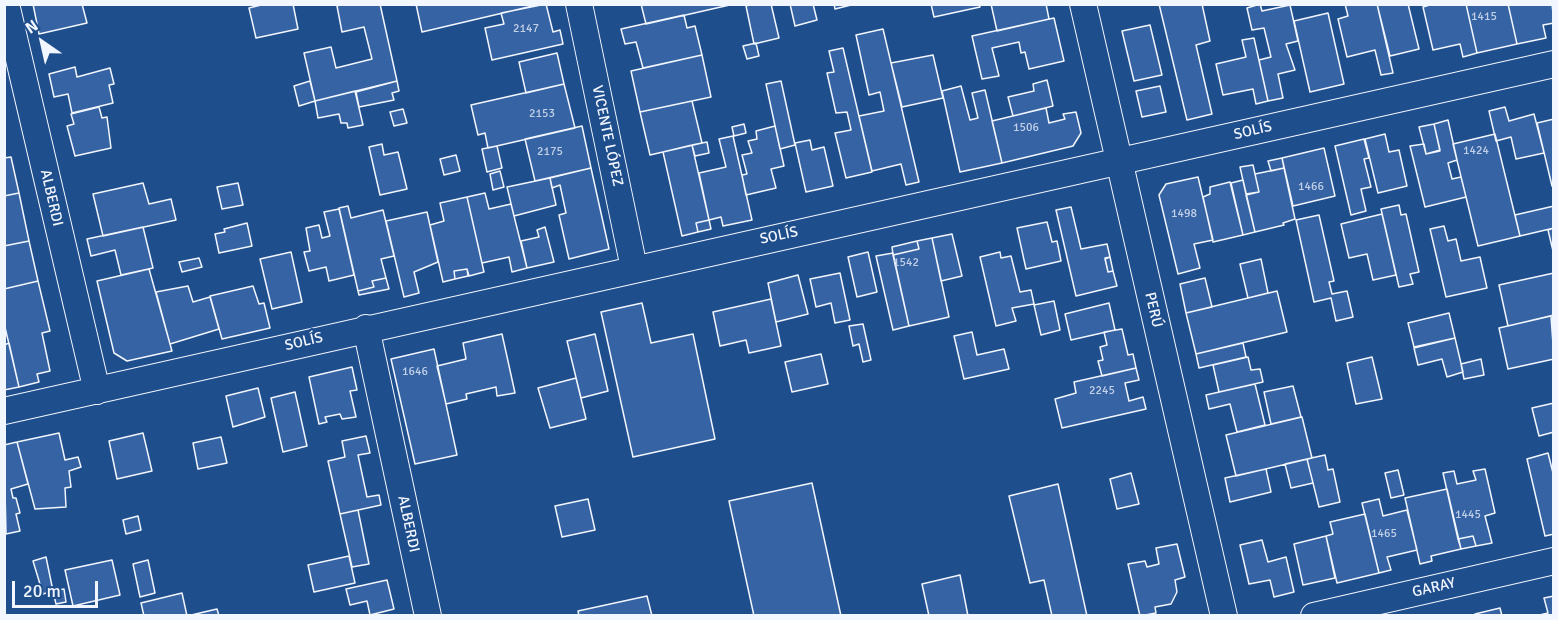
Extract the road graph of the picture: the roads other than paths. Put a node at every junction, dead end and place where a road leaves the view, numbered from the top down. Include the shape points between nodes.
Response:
1 (6, 4) edge
2 (579, 4) edge
3 (1083, 4) edge
4 (1554, 64) edge
5 (1119, 161) junction
6 (634, 268) junction
7 (366, 328) junction
8 (97, 391) junction
9 (4, 411) edge
10 (1554, 561) edge
11 (428, 615) edge
12 (1224, 615) edge
13 (1314, 615) edge

1 - 8 street, ALBERDI
2 - 6 street, VICENTE LÓPEZ
3 - 5 street, PERÚ
4 - 5 street, SOLÍS
5 - 6 street, SOLÍS
5 - 12 street, PERÚ
6 - 7 street, SOLÍS
7 - 8 street, SOLÍS
7 - 11 street, ALBERDI
8 - 9 street, SOLÍS
10 - 13 street, GARAY

